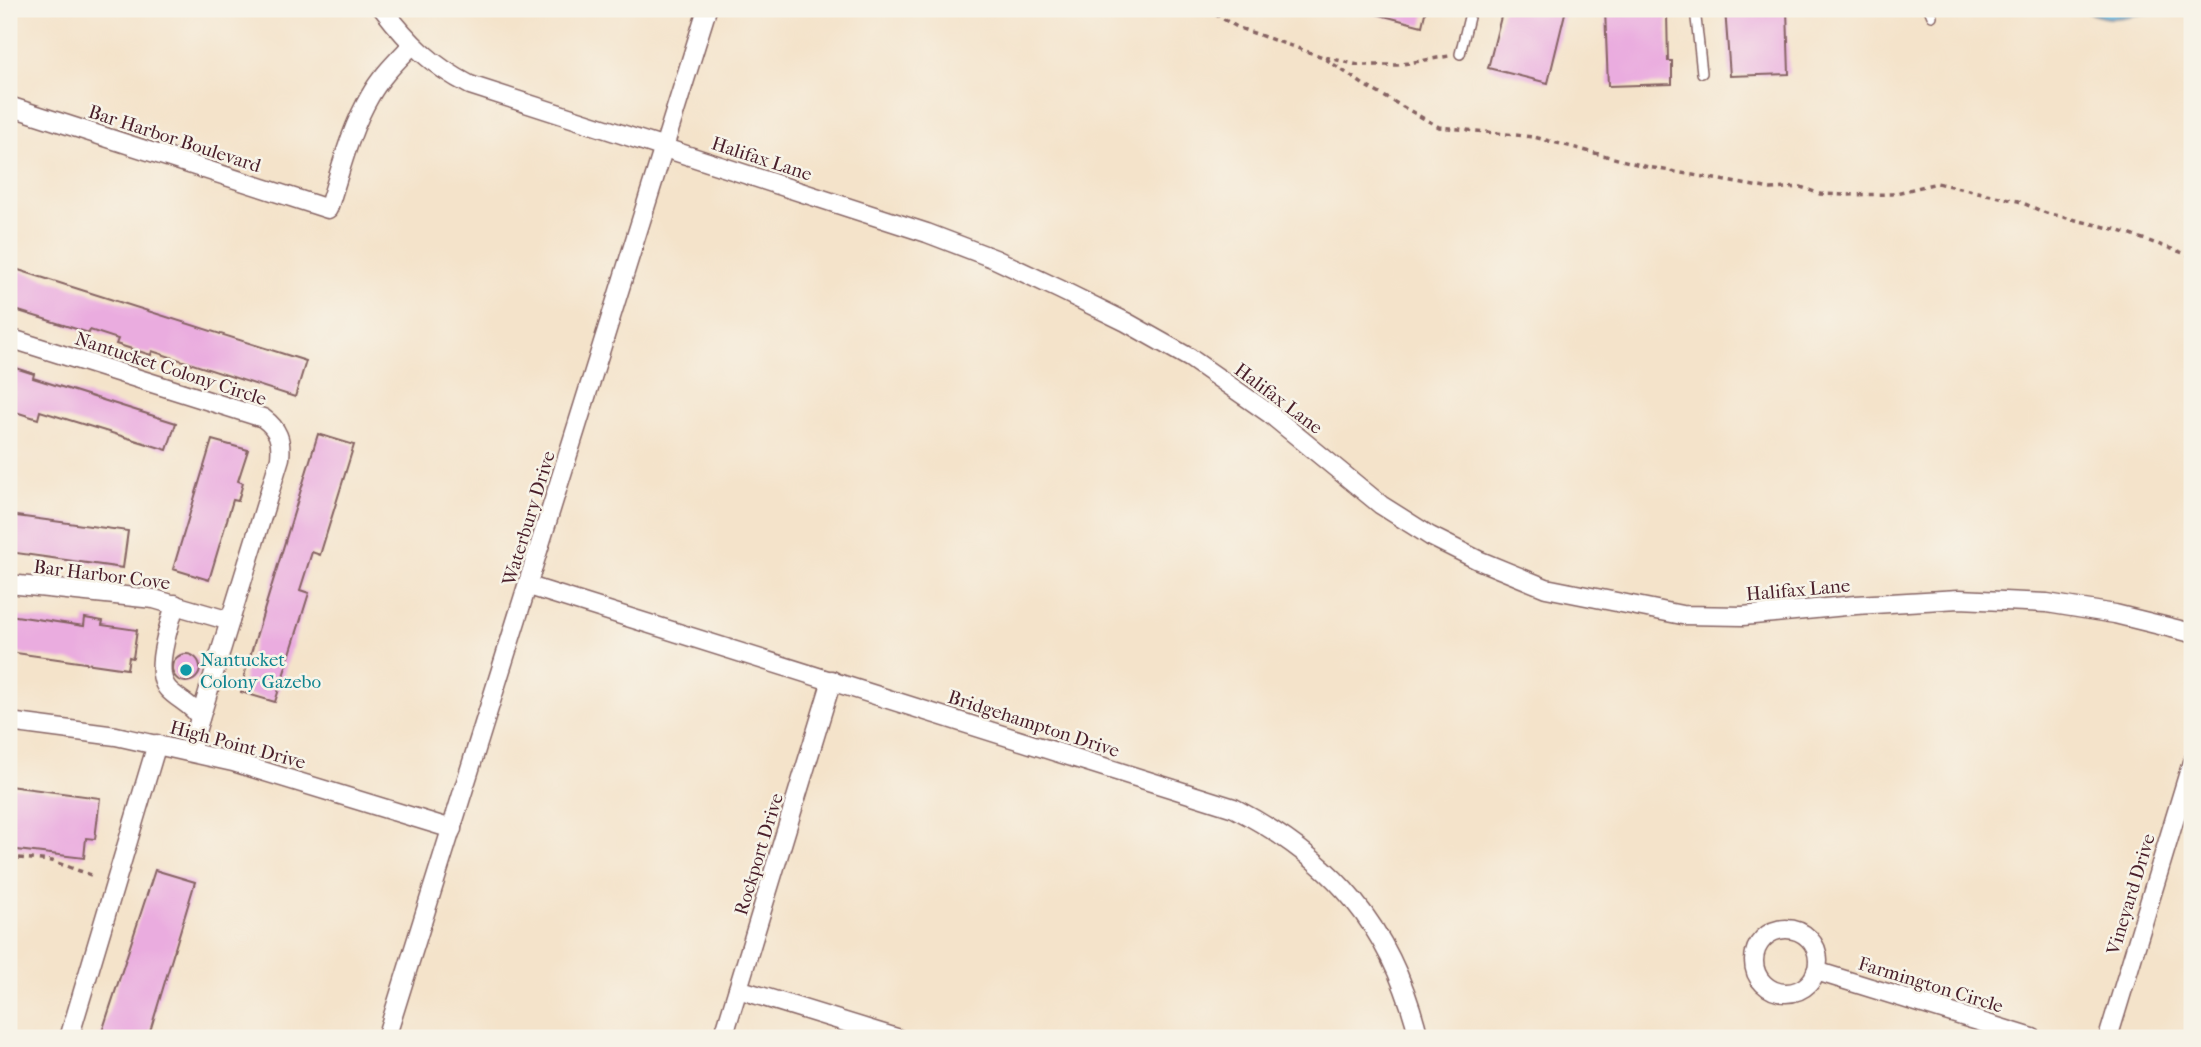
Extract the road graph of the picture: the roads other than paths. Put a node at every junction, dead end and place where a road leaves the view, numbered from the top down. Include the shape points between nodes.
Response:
1 (383, 9) edge
2 (708, 9) edge
3 (1471, 9) edge
4 (1695, 9) edge
5 (412, 45) junction
6 (1460, 54) road end
7 (1702, 74) dead end
8 (9, 106) edge
9 (664, 148) junction
10 (9, 338) edge
11 (9, 584) edge
12 (529, 586) junction
13 (175, 604) junction
14 (230, 621) junction
15 (2192, 633) edge
16 (832, 680) junction
17 (200, 718) junction
18 (9, 722) edge
19 (157, 744) junction
20 (190, 751) junction
21 (2192, 762) edge
22 (452, 829) junction
23 (1816, 971) dead end
24 (738, 989) junction
25 (69, 1038) edge
26 (386, 1038) edge
27 (723, 1038) edge
28 (897, 1038) edge
29 (1419, 1038) edge
30 (2034, 1038) edge
31 (2108, 1038) edge

1 - 5 street, Halifax Lane
2 - 9 street, Waterbury Drive
3 - 6 lane
4 - 7 lane
5 - 8 street, Bar Harbor Boulevard via 370,95 328,209
5 - 9 street, Halifax Lane via 470,85
9 - 12 street, Waterbury Drive
9 - 15 street, Halifax Lane via 927,233 1115,317 1190,358 1430,536 1546,588 1682,615 1743,616 1959,599 2047,603
10 - 14 street, Nantucket Colony Circle via 263,418 273,425 282,446 280,458
11 - 13 street, Bar Harbor Cove
12 - 16 street, Bridgehampton Drive
12 - 22 street, Waterbury Drive
13 - 14 street, Bar Harbor Cove
13 - 17 street via 161,676 170,691
14 - 17 street, Nantucket Colony Circle
16 - 24 street, Rockport Drive
16 - 29 street, Bridgehampton Drive via 1234,808 1269,826 1332,875 1358,905 1396,968
17 - 20 street, Nantucket Colony Circle
18 - 19 street, High Point Drive
19 - 20 street, High Point Drive
19 - 25 street
20 - 22 street, High Point Drive
21 - 31 street, Vineyard Drive
22 - 26 street, Waterbury Drive
23 - 30 street, Farmington Circle
24 - 27 street, Rockport Drive
24 - 28 street

